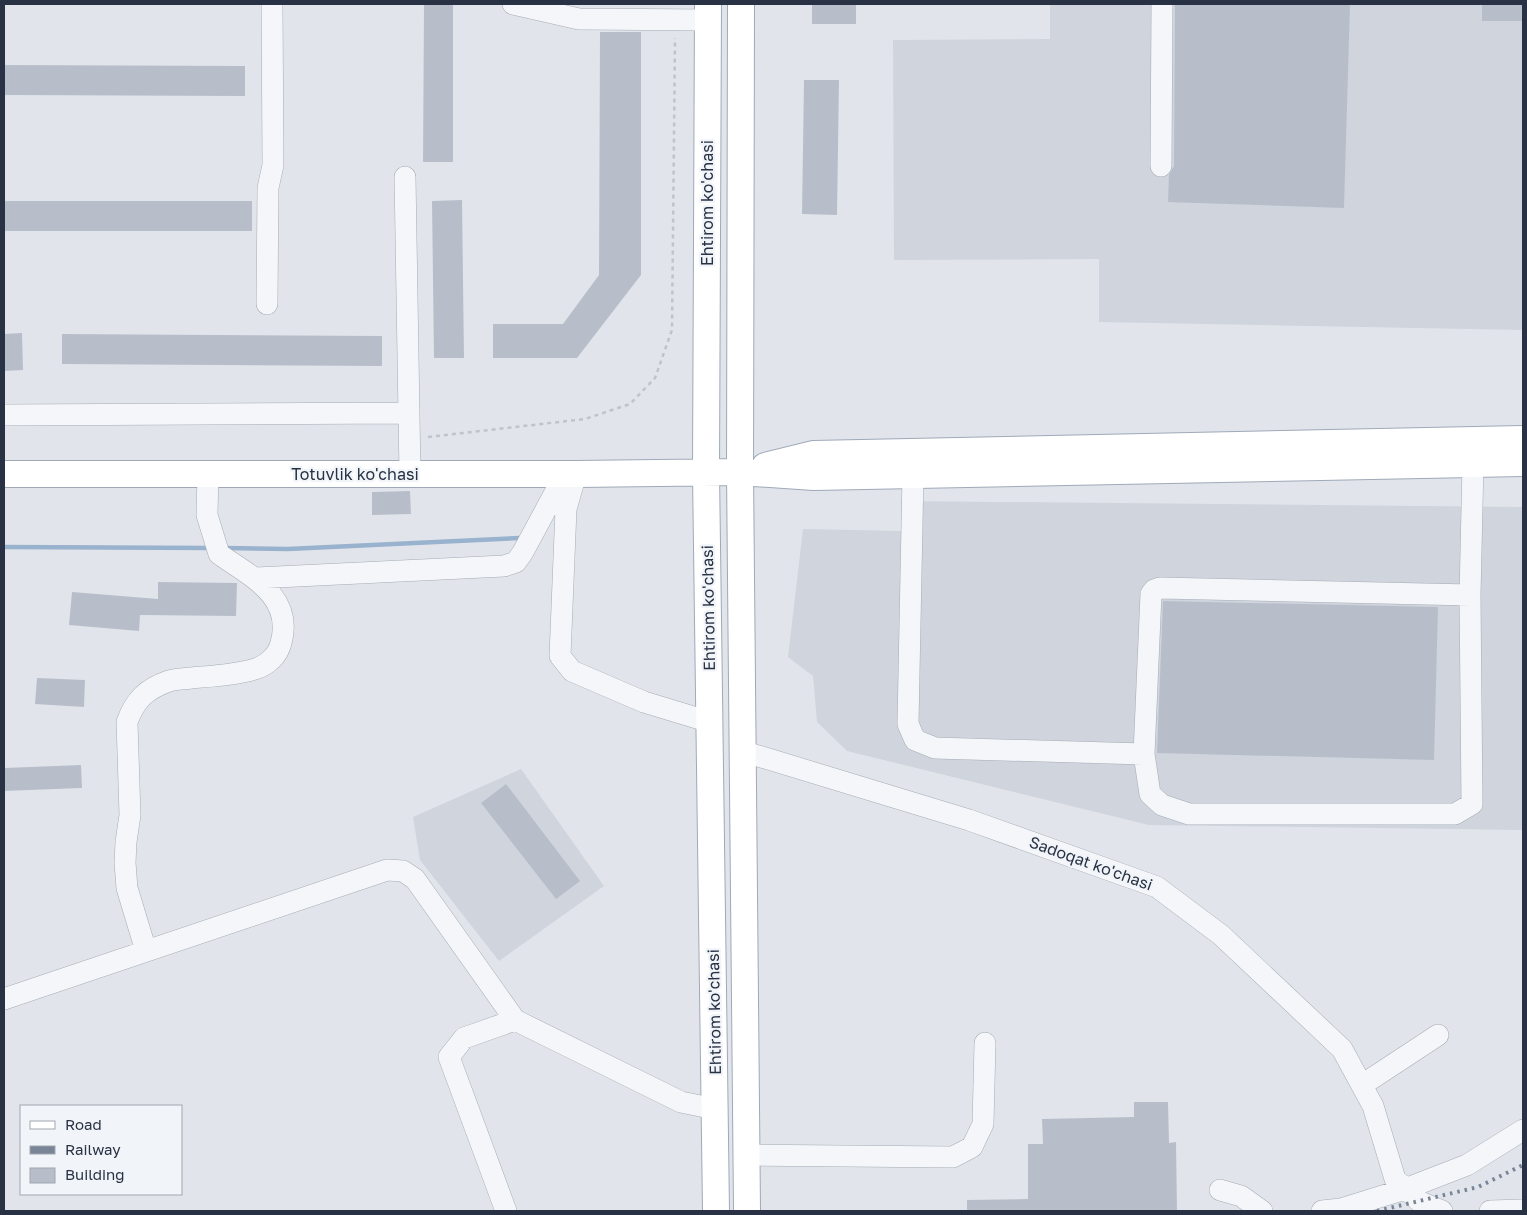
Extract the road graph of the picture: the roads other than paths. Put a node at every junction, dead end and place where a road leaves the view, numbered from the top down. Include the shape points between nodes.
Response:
1 (272, 4) edge
2 (512, 4) edge
3 (741, 4) edge
4 (1162, 4) edge
5 (708, 12) edge
6 (1161, 166) dead end
7 (405, 177) dead end
8 (267, 304) dead end
9 (408, 413) junction
10 (4, 415) edge
11 (1523, 439) edge
12 (1523, 463) edge
13 (1473, 464) junction
14 (706, 472) junction
15 (740, 472) junction
16 (4, 474) edge
17 (208, 474) junction
18 (410, 474) junction
19 (570, 474) junction
20 (913, 474) junction
21 (256, 578) junction
22 (1470, 596) junction
23 (710, 722) junction
24 (742, 751) junction
25 (1144, 754) junction
26 (146, 951) junction
27 (4, 999) edge
28 (515, 1020) junction
29 (1438, 1035) dead end
30 (985, 1043) dead end
31 (1362, 1085) junction
32 (715, 1109) junction
33 (1523, 1130) edge
34 (746, 1155) junction
35 (1405, 1189) junction
36 (1220, 1190) dead end
37 (1523, 1210) edge
38 (506, 1211) edge
39 (716, 1211) edge
40 (747, 1211) edge
41 (1262, 1211) edge
42 (1322, 1211) edge
43 (1442, 1211) edge
44 (1490, 1211) edge

1 - 8 street via 273,166 268,188
2 - 5 street via 579,19 676,20
3 - 15 main road, Ehtirom ko'chasi
4 - 6 street
5 - 14 main road, Ehtirom ko'chasi
7 - 9 street
9 - 10 street
9 - 18 street
11 - 15 main road via 813,454
12 - 13 main road
13 - 20 main road
13 - 22 street
14 - 15 main road, Totuvlik ko'chasi
14 - 19 main road, Totuvlik ko'chasi
14 - 23 main road, Ehtirom ko'chasi
15 - 20 main road via 814,477
15 - 24 main road, Ehtirom ko'chasi
16 - 17 main road, Totuvlik ko'chasi
17 - 18 main road, Totuvlik ko'chasi
17 - 21 street via 207,515 217,548
18 - 19 main road, Totuvlik ko'chasi
19 - 21 street via 516,562 504,566
19 - 23 street via 560,656 572,671 590,679 644,702
20 - 25 street via 908,724 915,740 936,748
21 - 26 street via 274,596 282,613 284,633 280,648 272,659 257,668 231,674 169,681 146,693 132,708 128,722 130,815 125,864 127,888
22 - 25 street via 1154,590 1151,594
22 - 25 street via 1472,804 1455,814 1189,814 1162,805 1150,794
23 - 32 main road, Ehtirom ko'chasi
24 - 31 street, Sadoqat ko'chasi via 969,820 1157,887 1221,935 1342,1049
24 - 34 main road, Ehtirom ko'chasi
26 - 27 street
26 - 28 street via 387,870 403,871 415,879
28 - 32 street via 681,1102
28 - 38 street via 464,1038 450,1057
29 - 31 street
30 - 34 street via 983,1124 972,1146 953,1157
31 - 35 street, Sadoqat ko'chasi via 1373,1106 1395,1179
32 - 39 main road, Ehtirom ko'chasi
33 - 35 street via 1467,1166
34 - 40 main road, Ehtirom ko'chasi
35 - 42 street via 1341,1209
35 - 43 street, Sadoqat ko'chasi via 1420,1202
36 - 41 street via 1241,1196
37 - 44 street

